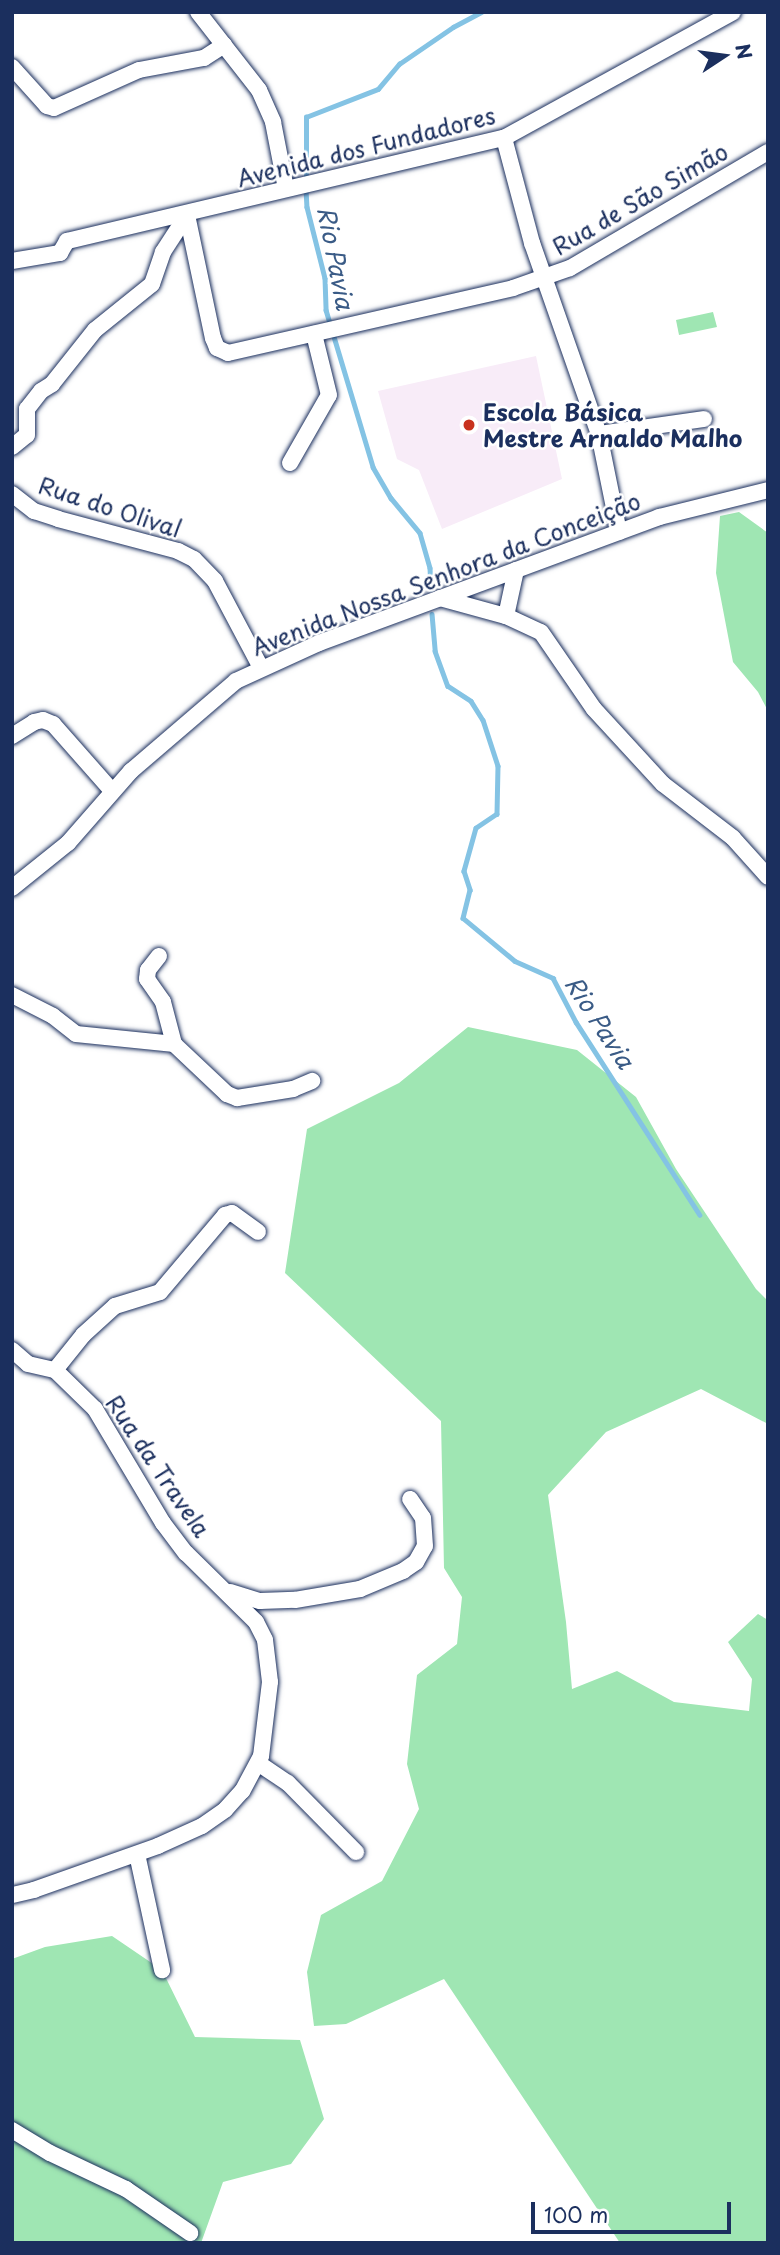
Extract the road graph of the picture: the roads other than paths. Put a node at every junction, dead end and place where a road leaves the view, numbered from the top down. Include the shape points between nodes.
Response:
1 (198, 12) edge
2 (733, 12) edge
3 (223, 45) junction
4 (12, 67) edge
5 (504, 138) junction
6 (768, 152) edge
7 (291, 188) junction
8 (187, 215) junction
9 (12, 261) edge
10 (544, 278) junction
11 (314, 334) junction
12 (704, 419) dead end
13 (599, 434) junction
14 (16, 445) edge
15 (290, 463) dead end
16 (768, 489) edge
17 (12, 494) edge
18 (619, 532) junction
19 (516, 570) junction
20 (440, 598) junction
21 (506, 616) junction
22 (261, 668) junction
23 (12, 736) edge
24 (111, 791) junction
25 (768, 877) edge
26 (12, 888) edge
27 (159, 956) dead end
28 (12, 995) edge
29 (174, 1044) junction
30 (312, 1081) dead end
31 (258, 1232) dead end
32 (12, 1350) edge
33 (55, 1370) junction
34 (410, 1499) dead end
35 (228, 1592) junction
36 (258, 1763) junction
37 (356, 1852) dead end
38 (137, 1854) junction
39 (12, 1895) edge
40 (162, 1970) dead end
41 (12, 2130) edge
42 (190, 2233) dead end

1 - 3 street
2 - 5 street, Avenida dos Fundadores
3 - 4 street via 204,58 139,70 54,108
3 - 7 street via 260,90
5 - 7 street, Avenida dos Fundadores
5 - 10 street
6 - 10 street, Rua de São Simão via 570,268
7 - 8 street, Avenida dos Fundadores
8 - 9 street, Avenida dos Fundadores via 67,241 60,253
8 - 11 street, Rua de São Simão via 217,348 228,353
8 - 14 street via 163,252 152,284 95,330 29,405 28,430
10 - 11 street, Rua de São Simão
10 - 13 street
11 - 15 street via 329,394
12 - 13 street
13 - 18 street
16 - 18 street, Avenida Nossa Senhora da Conceição
17 - 22 street, Rua do Olival via 34,511 194,559 215,581
18 - 19 street, Avenida Nossa Senhora da Conceição
19 - 20 street, Avenida Nossa Senhora da Conceição
19 - 21 street
20 - 21 street
20 - 22 street, Avenida Nossa Senhora da Conceição
21 - 25 street via 541,632 594,709 663,784 733,838
22 - 24 street, Avenida Nossa Senhora da Conceição via 221,692
23 - 24 street via 34,722 52,724
24 - 26 street, Avenida Nossa Senhora da Conceição via 68,843
27 - 29 street via 147,979 163,1002
28 - 29 street via 76,1034
29 - 30 street via 237,1098 293,1089
31 - 33 street via 235,1214 225,1215 160,1292 116,1306 83,1335
32 - 33 street, Rua da Travela via 28,1364
33 - 35 street, Rua da Travela via 95,1409 186,1553
34 - 35 street via 423,1518 425,1546 416,1562 403,1571 360,1589 295,1600 260,1601
35 - 36 street, Rua da Travela via 256,1622 270,1661
36 - 37 street via 288,1783
36 - 38 street via 225,1810 181,1837
38 - 39 street
38 - 40 street
41 - 42 street via 125,2189

